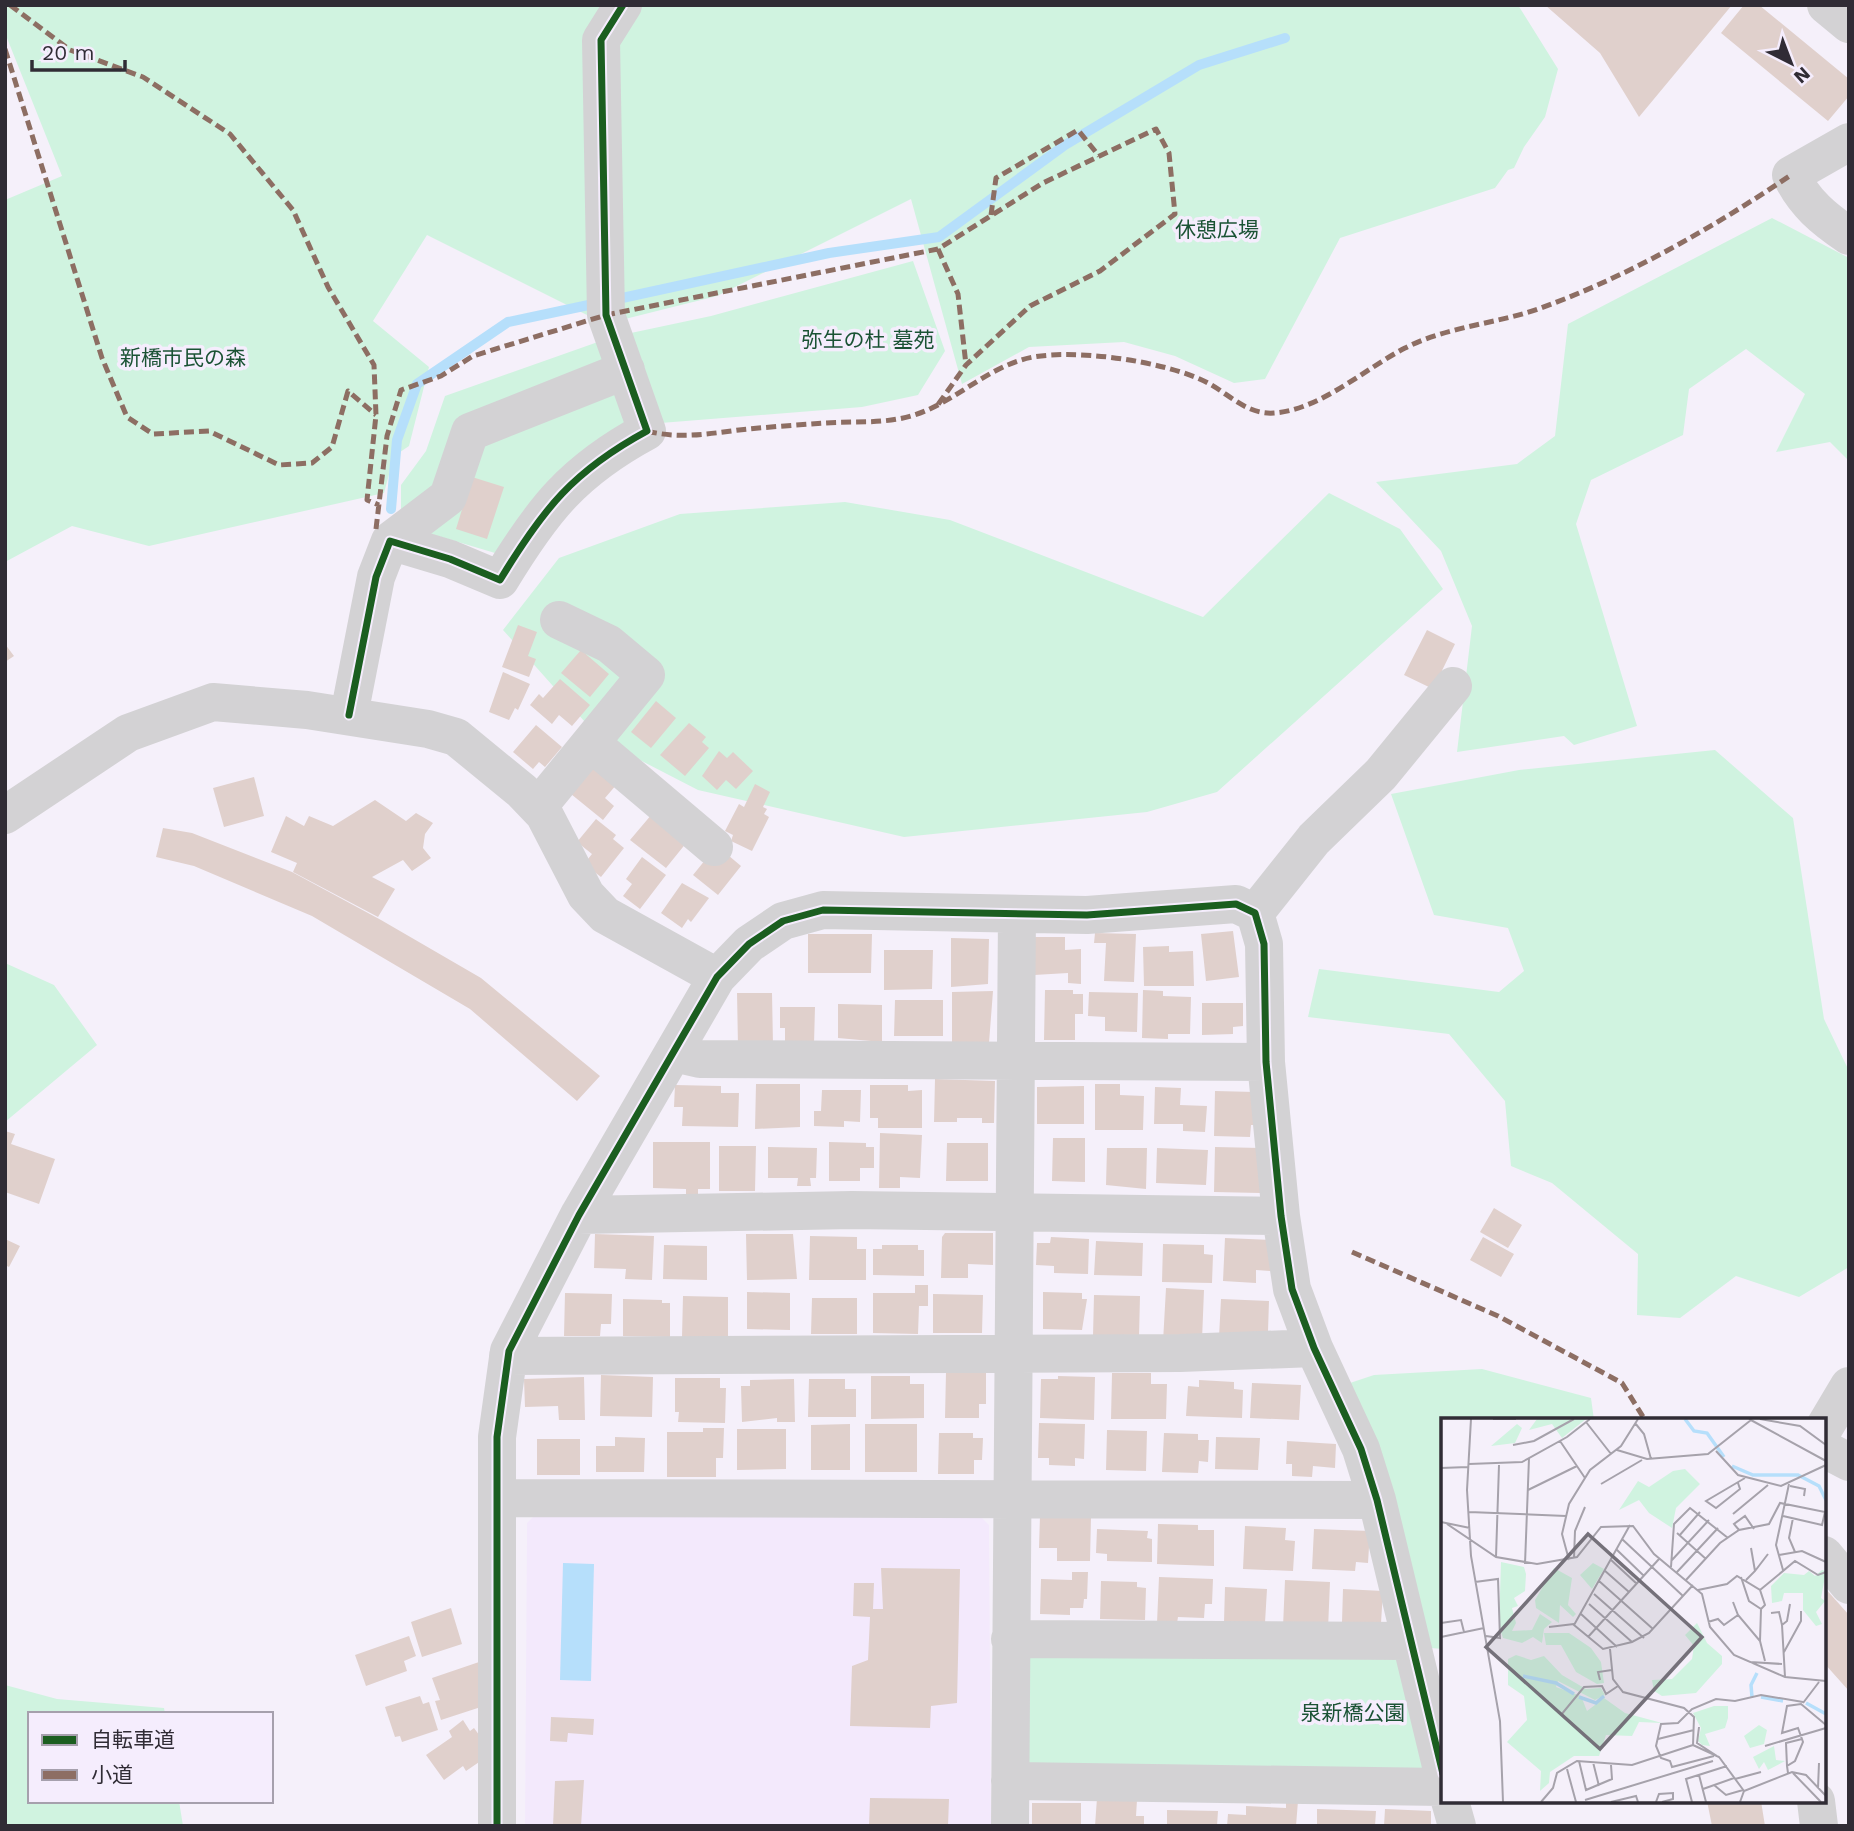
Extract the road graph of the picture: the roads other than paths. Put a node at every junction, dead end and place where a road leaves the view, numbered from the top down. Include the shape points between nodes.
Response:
1 (624, 5) edge
2 (1826, 5) edge
3 (1849, 24) edge
4 (1849, 142) edge
5 (1849, 236) edge
6 (626, 370) junction
7 (390, 541) junction
8 (559, 620) dead end
9 (1453, 686) dead end
10 (349, 715) junction
11 (591, 743) junction
12 (538, 807) junction
13 (5, 815) edge
14 (714, 846) dead end
15 (1017, 914) junction
16 (1255, 914) junction
17 (717, 977) junction
18 (674, 1053) junction
19 (1016, 1061) junction
20 (1266, 1062) junction
21 (1014, 1213) junction
22 (579, 1215) junction
23 (1281, 1216) junction
24 (1314, 1348) junction
25 (1012, 1353) junction
26 (508, 1356) junction
27 (1849, 1386) edge
28 (1826, 1425) edge
29 (1826, 1450) edge
30 (1849, 1462) edge
31 (499, 1498) junction
32 (1010, 1499) junction
33 (1377, 1500) junction
34 (1826, 1557) edge
35 (1849, 1585) edge
36 (1010, 1639) junction
37 (1410, 1641) junction
38 (1441, 1766) edge
39 (1010, 1781) junction
40 (1441, 1787) edge
41 (1451, 1803) edge
42 (1816, 1803) edge
43 (497, 1826) edge
44 (1010, 1826) edge
45 (1457, 1826) edge
46 (1819, 1826) edge

1 - 6 street via 601,40 606,315
2 - 3 street
4 - 5 street via 1791,175 1800,195
6 - 7 street via 470,432 448,497
6 - 7 street via 647,431 580,473 558,495 530,531 510,590 450,559
7 - 10 street via 376,577
8 - 11 street via 609,644 646,675
9 - 16 street via 1381,774 1314,839
10 - 12 street via 456,737
10 - 13 street via 214,702 128,733
11 - 12 street
11 - 14 street
12 - 17 street via 586,895 605,915
15 - 16 street via 1087,915 1236,904
15 - 17 street via 823,910 783,921 749,944
15 - 19 street
16 - 20 street via 1264,944
17 - 18 street
18 - 19 street via 699,1059
18 - 22 street
19 - 20 street
19 - 21 street
20 - 23 street
21 - 22 street via 852,1210
21 - 23 street
21 - 25 street
22 - 26 street
23 - 24 street via 1292,1289
24 - 25 street
24 - 33 street via 1360,1449
25 - 26 street
25 - 32 street
26 - 31 street via 497,1437
27 - 28 street
29 - 30 street
31 - 32 street
31 - 43 street
32 - 33 street
32 - 36 street
33 - 37 street
34 - 35 street
36 - 37 street
36 - 39 street
37 - 38 street
39 - 40 street
39 - 44 street
41 - 45 street
42 - 46 street

